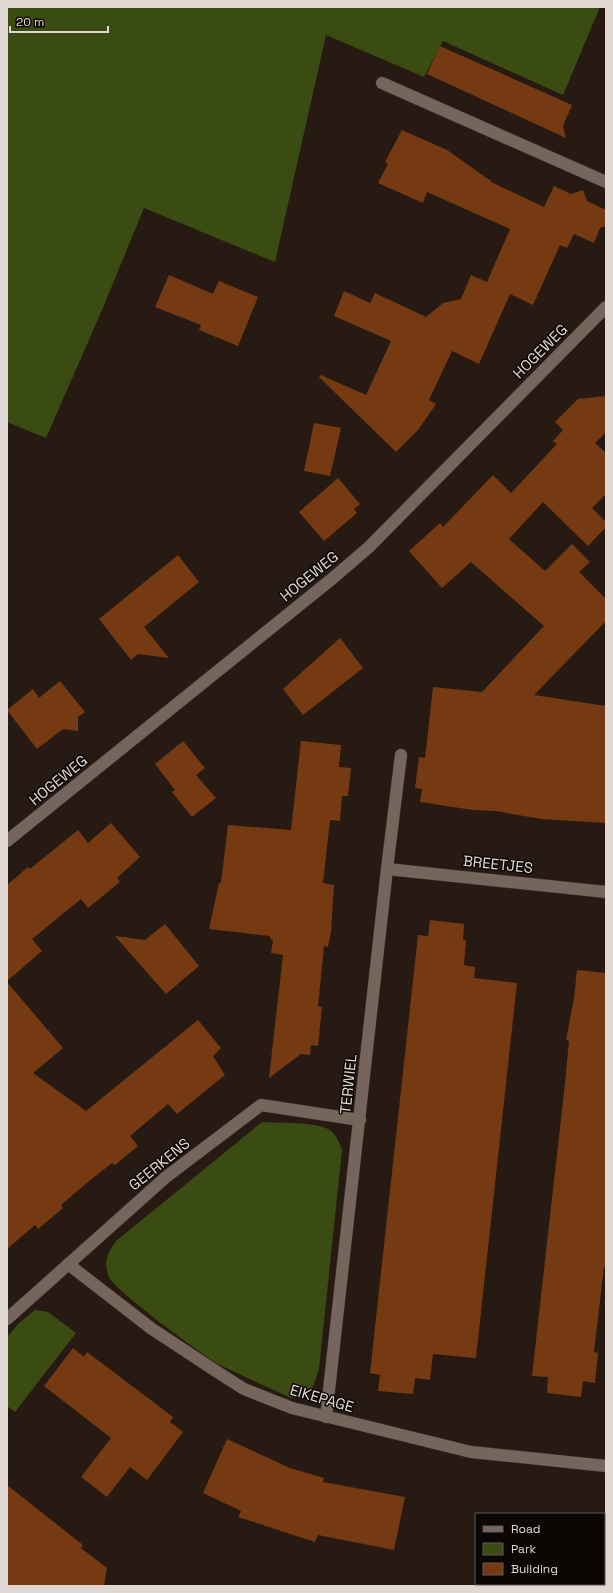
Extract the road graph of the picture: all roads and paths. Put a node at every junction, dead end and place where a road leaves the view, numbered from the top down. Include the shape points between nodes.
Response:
1 (382, 83) dead end
2 (606, 182) edge
3 (606, 307) edge
4 (401, 755) dead end
5 (7, 841) edge
6 (387, 869) junction
7 (606, 892) edge
8 (360, 1120) junction
9 (68, 1264) junction
10 (7, 1319) edge
11 (326, 1417) junction
12 (606, 1466) edge

1 - 2 street
3 - 5 street, HOGEWEG via 369,547
4 - 6 street, TERWIEL
6 - 7 street, BREETJES
6 - 8 street, TERWIEL
8 - 9 street, GEERKENS via 261,1104 166,1177
8 - 11 street, TERWIEL
9 - 10 street, GEERKENS
9 - 11 street, EIKEPAGE via 152,1329 244,1389 292,1408
11 - 12 street, EIKEPAGE via 471,1452

